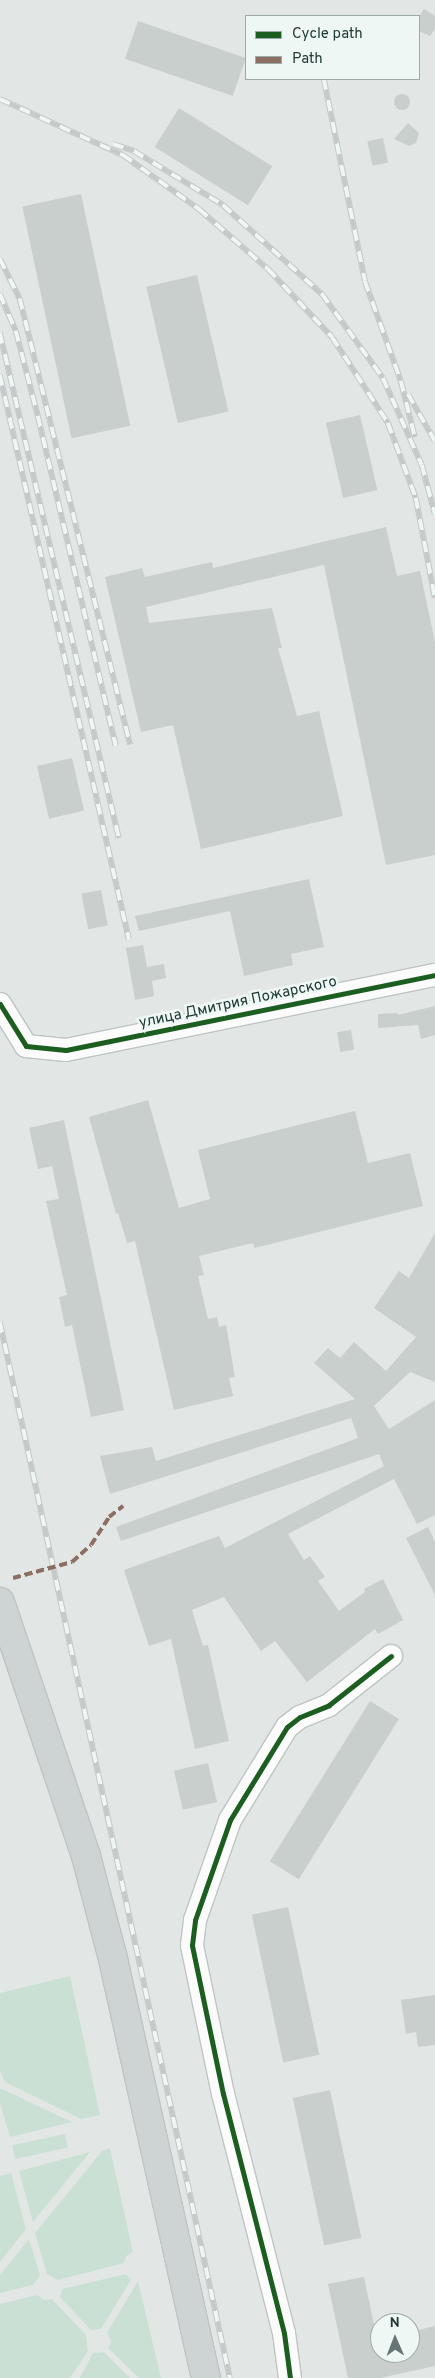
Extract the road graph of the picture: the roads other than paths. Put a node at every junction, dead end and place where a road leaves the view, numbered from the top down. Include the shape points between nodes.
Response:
1 (435, 975) edge
2 (0, 1004) edge
3 (0, 1602) edge
4 (392, 1656) dead end
5 (206, 2378) edge
6 (290, 2378) edge

1 - 2 street, улица Дмитрия Пожарского via 83,1048 46,1050 26,1046
3 - 5 main road via 86,1856 113,1958
4 - 6 street via 329,1705 300,1717 287,1727 230,1820 195,1920 192,1945 219,2075 284,2333

